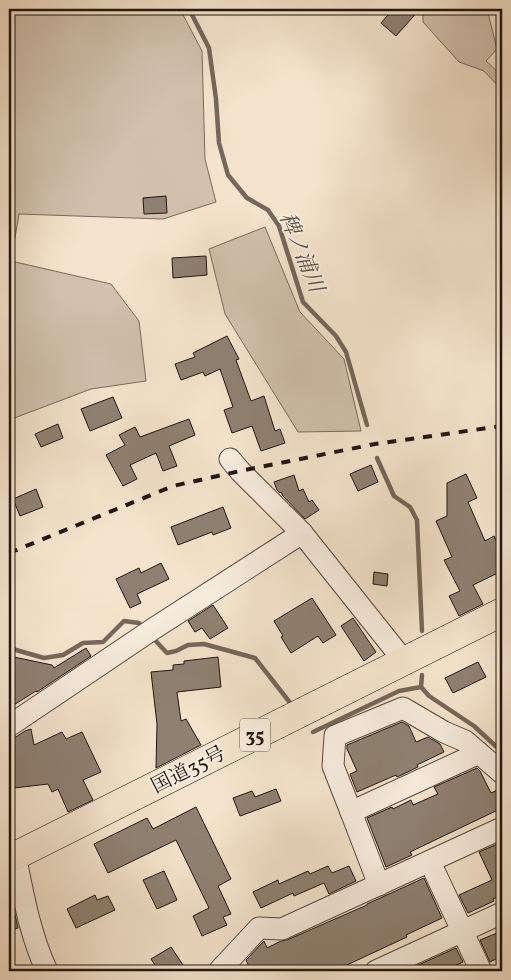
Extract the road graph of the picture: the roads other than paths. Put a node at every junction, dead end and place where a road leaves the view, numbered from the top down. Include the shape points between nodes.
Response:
1 (230, 459) dead end
2 (302, 534) junction
3 (502, 612) edge
4 (404, 661) junction
5 (9, 726) edge
6 (479, 753) junction
7 (502, 772) edge
8 (352, 812) junction
9 (502, 828) edge
10 (12, 857) edge
11 (430, 862) junction
12 (379, 885) junction
13 (502, 913) edge
14 (462, 931) junction
15 (46, 971) edge
16 (219, 971) edge
17 (376, 971) edge
18 (481, 971) edge

1 - 2 street
2 - 4 street
2 - 5 street
3 - 4 highway, 国道35号 / 35
4 - 10 highway, 国道35号 / 35
6 - 7 street
6 - 8 street
6 - 8 street via 465,741 404,708 335,736 333,766
8 - 12 street
9 - 11 street
10 - 15 street
11 - 12 street
11 - 14 street
12 - 16 street via 282,930 259,928
13 - 14 street
14 - 17 street
14 - 18 street

